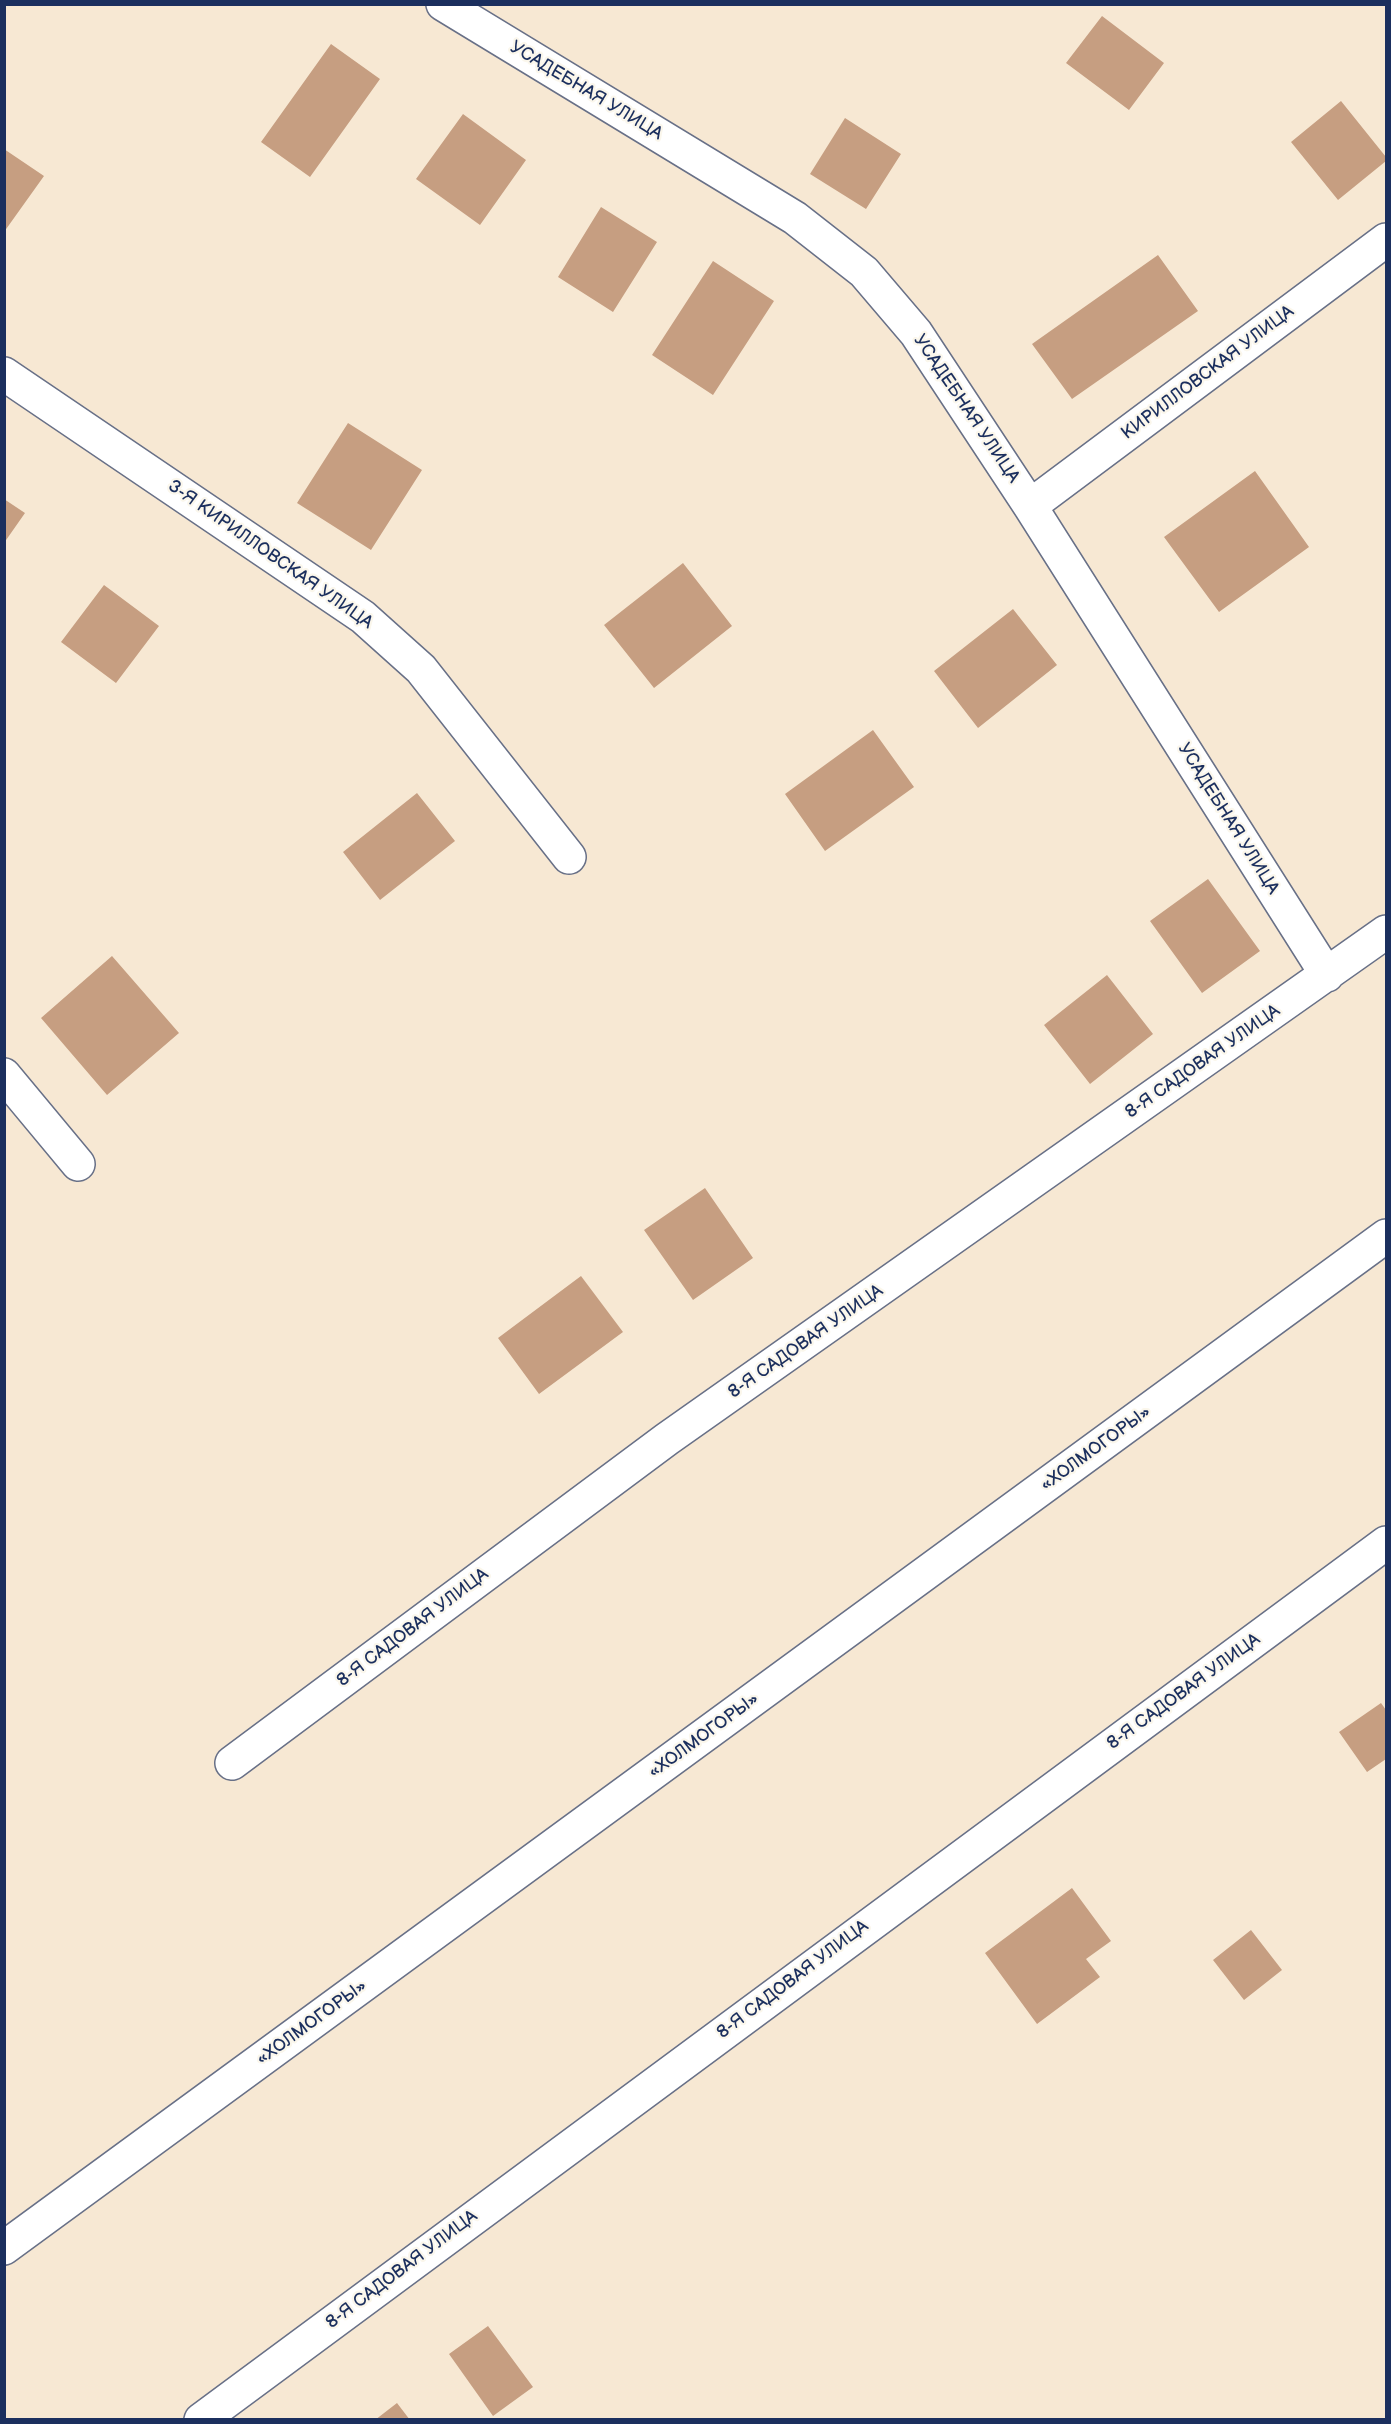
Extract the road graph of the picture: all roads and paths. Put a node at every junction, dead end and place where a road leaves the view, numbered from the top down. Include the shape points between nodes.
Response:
1 (443, 4) edge
2 (1386, 240) edge
3 (4, 375) edge
4 (1030, 506) junction
5 (569, 857) dead end
6 (1386, 932) edge
7 (1327, 975) junction
8 (4, 1075) edge
9 (78, 1164) dead end
10 (1386, 1236) edge
11 (1386, 1543) edge
12 (232, 1763) dead end
13 (10, 2245) edge
14 (201, 2420) edge

1 - 4 main road, УСАДЕБНАЯ УЛИЦА via 795,218 864,272 916,333
2 - 4 main road, КИРИЛЛОВСКАЯ УЛИЦА
3 - 5 main road, 3-Я КИРИЛЛОВСКАЯ УЛИЦА via 363,617 421,669
4 - 7 main road, УСАДЕБНАЯ УЛИЦА
6 - 7 main road, 8-Я САДОВАЯ УЛИЦА
7 - 12 main road, 8-Я САДОВАЯ УЛИЦА via 667,1439
8 - 9 main road
10 - 13 main road, «ХОЛМОГОРЫ»
11 - 14 main road, 8-Я САДОВАЯ УЛИЦА

